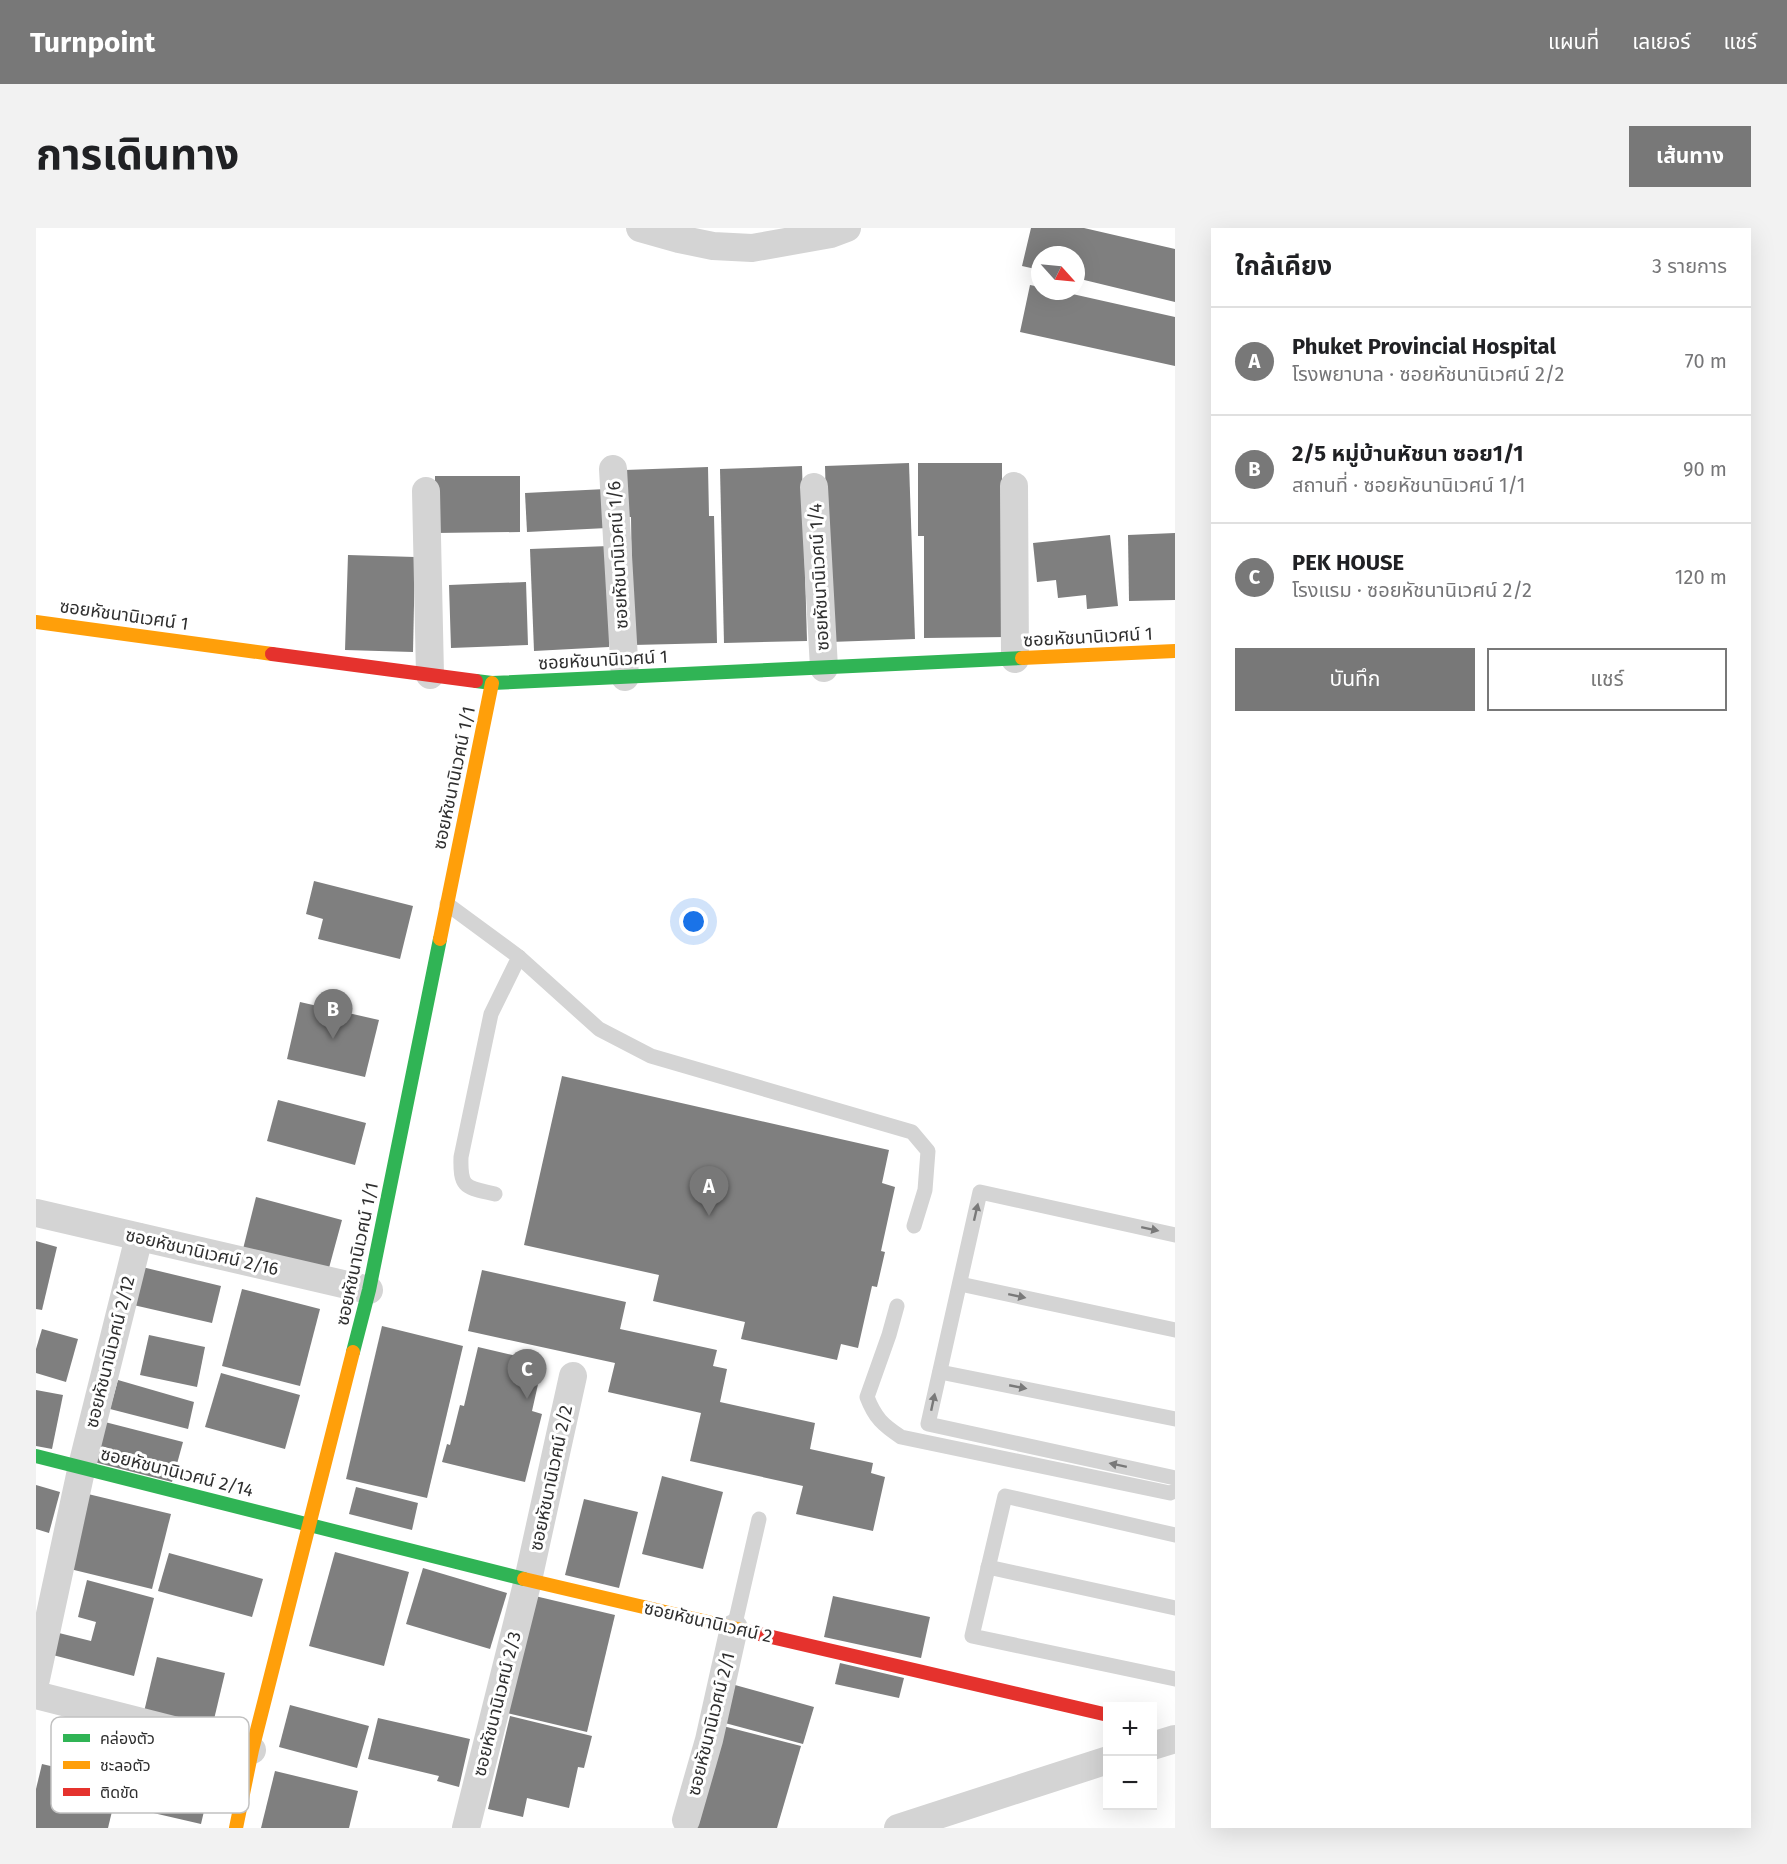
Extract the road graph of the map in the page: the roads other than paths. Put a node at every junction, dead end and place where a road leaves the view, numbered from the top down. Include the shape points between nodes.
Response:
1 (640, 228) edge
2 (847, 228) edge
3 (719, 237) edge
4 (613, 469) dead end
5 (1014, 486) dead end
6 (814, 487) dead end
7 (426, 491) dead end
8 (36, 622) edge
9 (1175, 651) edge
10 (1015, 659) junction
11 (824, 668) junction
12 (430, 675) junction
13 (625, 677) junction
14 (492, 683) junction
15 (447, 904) junction
16 (519, 957) junction
17 (495, 1194) dead end
18 (36, 1213) edge
19 (914, 1226) dead end
20 (1175, 1234) edge
21 (139, 1237) junction
22 (960, 1284) junction
23 (369, 1290) junction
24 (897, 1306) dead end
25 (1175, 1330) edge
26 (940, 1372) junction
27 (573, 1376) dead end
28 (1175, 1419) edge
29 (36, 1456) edge
30 (82, 1466) junction
31 (1175, 1478) edge
32 (1175, 1491) edge
33 (759, 1519) dead end
34 (309, 1524) junction
35 (1175, 1535) edge
36 (988, 1567) junction
37 (528, 1580) junction
38 (1175, 1608) edge
39 (734, 1628) junction
40 (36, 1679) edge
41 (1175, 1679) edge
42 (36, 1695) edge
43 (1103, 1714) edge
44 (122, 1717) edge
45 (1157, 1727) edge
46 (1175, 1731) edge
47 (1175, 1738) edge
48 (1157, 1744) edge
49 (249, 1749) edge
50 (252, 1750) junction
51 (1103, 1761) edge
52 (249, 1765) edge
53 (239, 1813) edge
54 (686, 1820) dead end
55 (236, 1828) edge
56 (466, 1828) edge
57 (898, 1828) edge

1 - 3 street via 679,239
2 - 3 street via 752,248
4 - 13 street, ซอยหัชนานิเวศน์ 1/6
5 - 10 street
6 - 11 street, ซอยหัชนานิเวศน์ 1/4
7 - 12 street
8 - 12 street, ซอยหัชนานิเวศน์ 1
9 - 10 street, ซอยหัชนานิเวศน์ 1
10 - 11 street, ซอยหัชนานิเวศน์ 1
11 - 13 street, ซอยหัชนานิเวศน์ 1
12 - 14 street, ซอยหัชนานิเวศน์ 1
13 - 14 street, ซอยหัชนานิเวศน์ 1
14 - 15 street, ซอยหัชนานิเวศน์ 1/1
15 - 16 lane
15 - 23 street, ซอยหัชนานิเวศน์ 1/1
16 - 17 lane via 490,1014 461,1157 463,1182 470,1188
16 - 19 lane via 599,1029 651,1056 912,1132 928,1151 925,1190
18 - 21 street, ซอยหัชนานิเวศน์ 2/16
22 -> 20 lane via 980,1192
21 - 23 street, ซอยหัชนานิเวศน์ 2/16
21 - 30 street, ซอยหัชนานิเวศน์ 2/12
22 -> 25 lane
22 - 26 lane
23 - 34 street, ซอยหัชนานิเวศน์ 1/1
24 - 32 lane via 867,1397 884,1426 901,1437
26 -> 28 lane
31 -> 26 lane via 928,1424
27 - 37 street, ซอยหัชนานิเวศน์ 2/2
29 - 30 street, ซอยหัชนานิเวศน์ 2/14
30 - 34 street, ซอยหัชนานิเวศน์ 2/14
30 - 40 street, ซอยหัชนานิเวศน์ 2/12
33 - 39 lane
34 - 37 street, ซอยหัชนานิเวศน์ 2
34 - 50 street, ซอยหัชนานิเวศน์ 1/1
35 - 36 lane via 1005,1496
36 - 38 lane
36 - 41 lane via 972,1636
37 - 39 street, ซอยหัชนานิเวศน์ 2
37 - 56 street, ซอยหัชนานิเวศน์ 2/3
39 - 43 street, ซอยหัชนานิเวศน์ 2
39 - 54 street, ซอยหัชนานิเวศน์ 2/1
42 - 44 street
45 - 46 street
47 - 48 street
49 - 50 street
50 - 52 street, ซอยหัชนานิเวศน์ 1/1
51 - 57 street
53 - 55 street, ซอยหัชนานิเวศน์ 1/1

